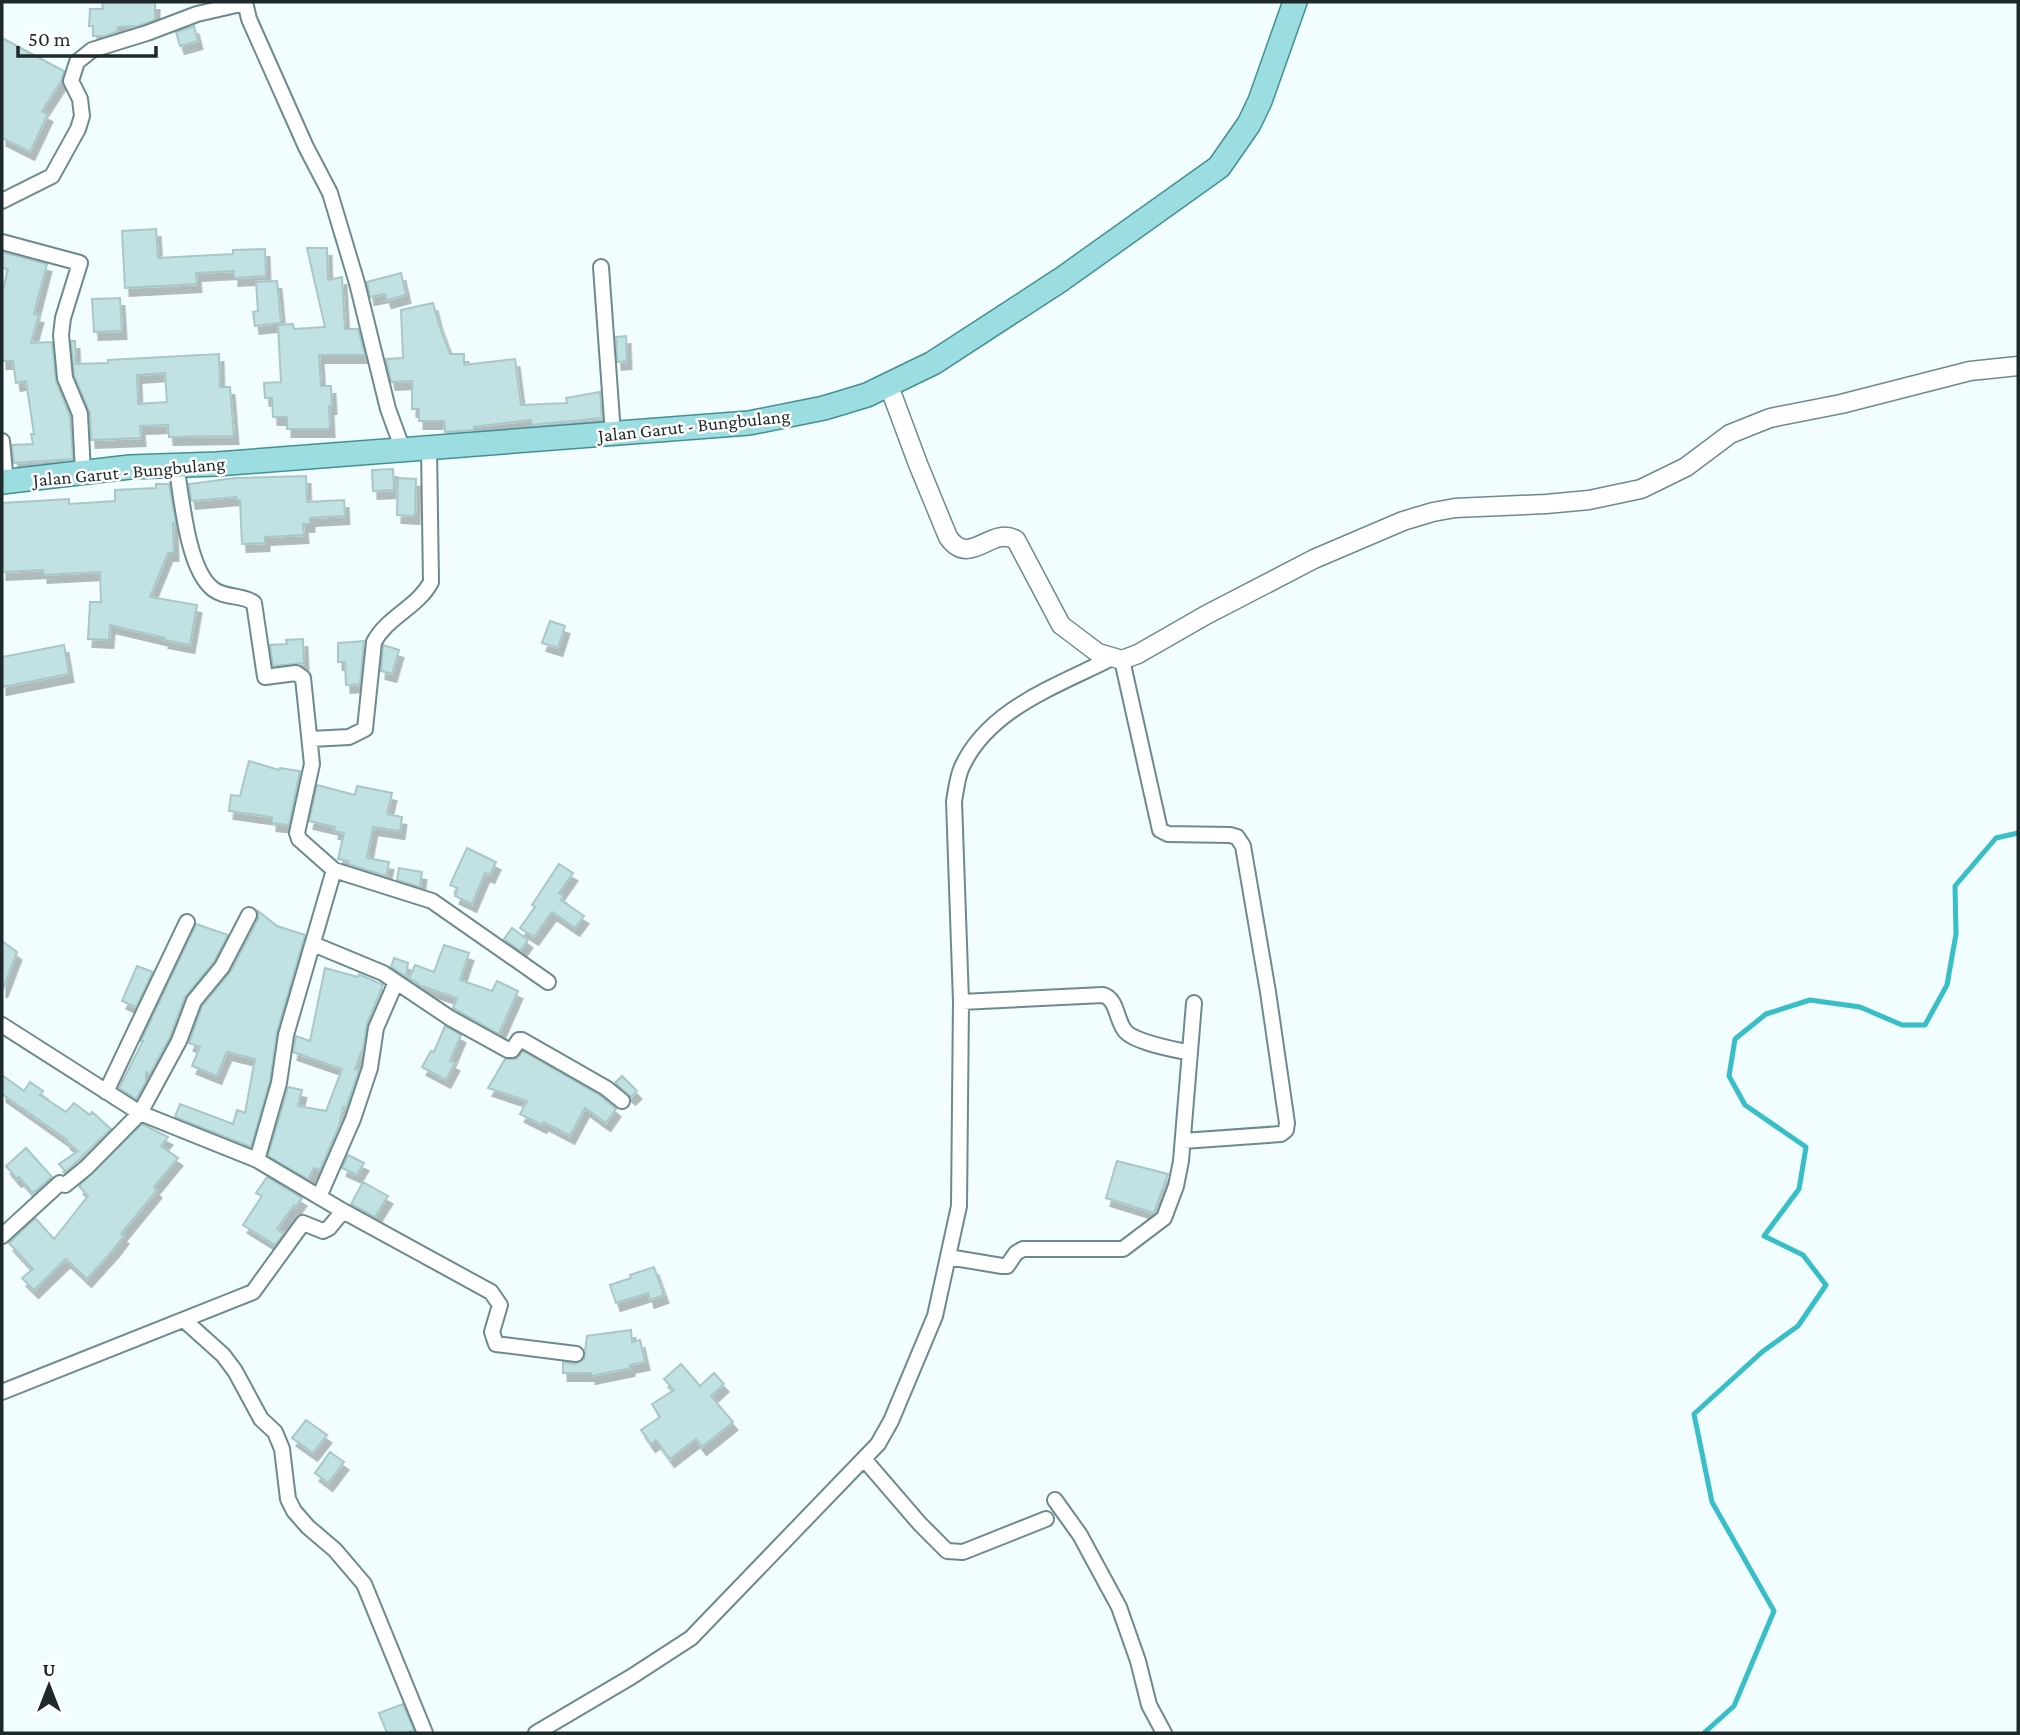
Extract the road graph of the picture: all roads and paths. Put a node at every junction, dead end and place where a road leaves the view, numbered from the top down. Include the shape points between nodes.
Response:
1 (245, 2) edge
2 (1295, 2) edge
3 (2, 201) edge
4 (2, 242) edge
5 (601, 267) dead end
6 (2018, 366) edge
7 (889, 386) junction
8 (613, 434) junction
9 (2, 441) edge
10 (429, 448) junction
11 (403, 450) junction
12 (176, 466) junction
13 (83, 472) junction
14 (4, 482) edge
15 (1117, 659) junction
16 (311, 739) junction
17 (334, 870) junction
18 (249, 915) dead end
19 (187, 922) dead end
20 (313, 944) junction
21 (396, 982) junction
22 (548, 982) dead end
23 (961, 1002) junction
24 (1194, 1003) dead end
25 (2, 1025) edge
26 (1190, 1053) junction
27 (106, 1092) junction
28 (622, 1101) dead end
29 (140, 1113) junction
30 (1183, 1141) junction
31 (257, 1160) junction
32 (318, 1197) junction
33 (343, 1211) junction
34 (2, 1236) edge
35 (948, 1257) junction
36 (184, 1320) junction
37 (576, 1354) dead end
38 (2, 1392) edge
39 (864, 1459) junction
40 (1055, 1500) dead end
41 (1046, 1519) dead end
42 (425, 1733) edge
43 (536, 1733) edge
44 (1164, 1733) edge

1 - 3 street via 197,14 83,55 71,81 82,116 52,176
1 - 11 street via 248,19 331,194
2 - 7 main road, Jalan Garut - Bungbulang via 1260,101 1219,167 1062,279 933,363
4 - 13 street via 80,263 61,335 65,378 80,414
5 - 8 street
6 - 15 street via 1970,371 1759,422 1730,434 1686,467 1641,489 1589,500 1444,510 1403,521 1314,559 1138,653
7 - 8 main road, Jalan Garut - Bungbulang via 824,408 768,420
7 - 15 street via 954,546 970,549 1002,536 1016,540 1061,625 1098,653
8 - 10 main road, Jalan Garut - Bungbulang
9 - 14 street
10 - 11 main road, Jalan Garut - Bungbulang
10 - 16 street via 431,582 374,642 365,729 349,737
11 - 12 main road, Jalan Garut - Bungbulang
12 - 13 main road, Jalan Garut - Bungbulang
12 - 16 street via 202,578 222,594 254,603 265,677 296,673 303,678
13 - 14 main road, Jalan Garut - Bungbulang
15 - 23 street via 1011,709 981,735 960,771 954,801
15 - 30 street via 1160,830 1230,835 1243,846 1287,1124 1281,1134
16 - 17 street via 312,769 297,833
17 - 20 street
17 - 22 street via 432,901
18 - 29 street via 222,967 194,1001 179,1041
19 - 27 street
20 - 21 street
20 - 31 street
21 - 28 street via 508,1050 522,1040
21 - 32 street via 376,1028 370,1068 353,1119
23 - 26 street via 1103,995 1111,1000 1128,1034
23 - 35 street via 960,1206
24 - 26 street
25 - 27 street
26 - 30 street
27 - 29 street
29 - 31 street
29 - 34 street via 87,1167 65,1185 60,1183
30 - 35 street via 1176,1186 1164,1218 1123,1249 1023,1250 1007,1266
31 - 32 street
32 - 33 street
33 - 36 street via 323,1231 303,1223 254,1292
33 - 37 street via 491,1292 500,1305 492,1332 496,1344
35 - 39 street via 935,1316 884,1437
36 - 38 street
36 - 42 street via 223,1355 261,1419 275,1432 294,1511 364,1584
39 - 41 street via 947,1551 963,1552
39 - 43 street via 691,1638
40 - 44 street via 1119,1607 1149,1706

